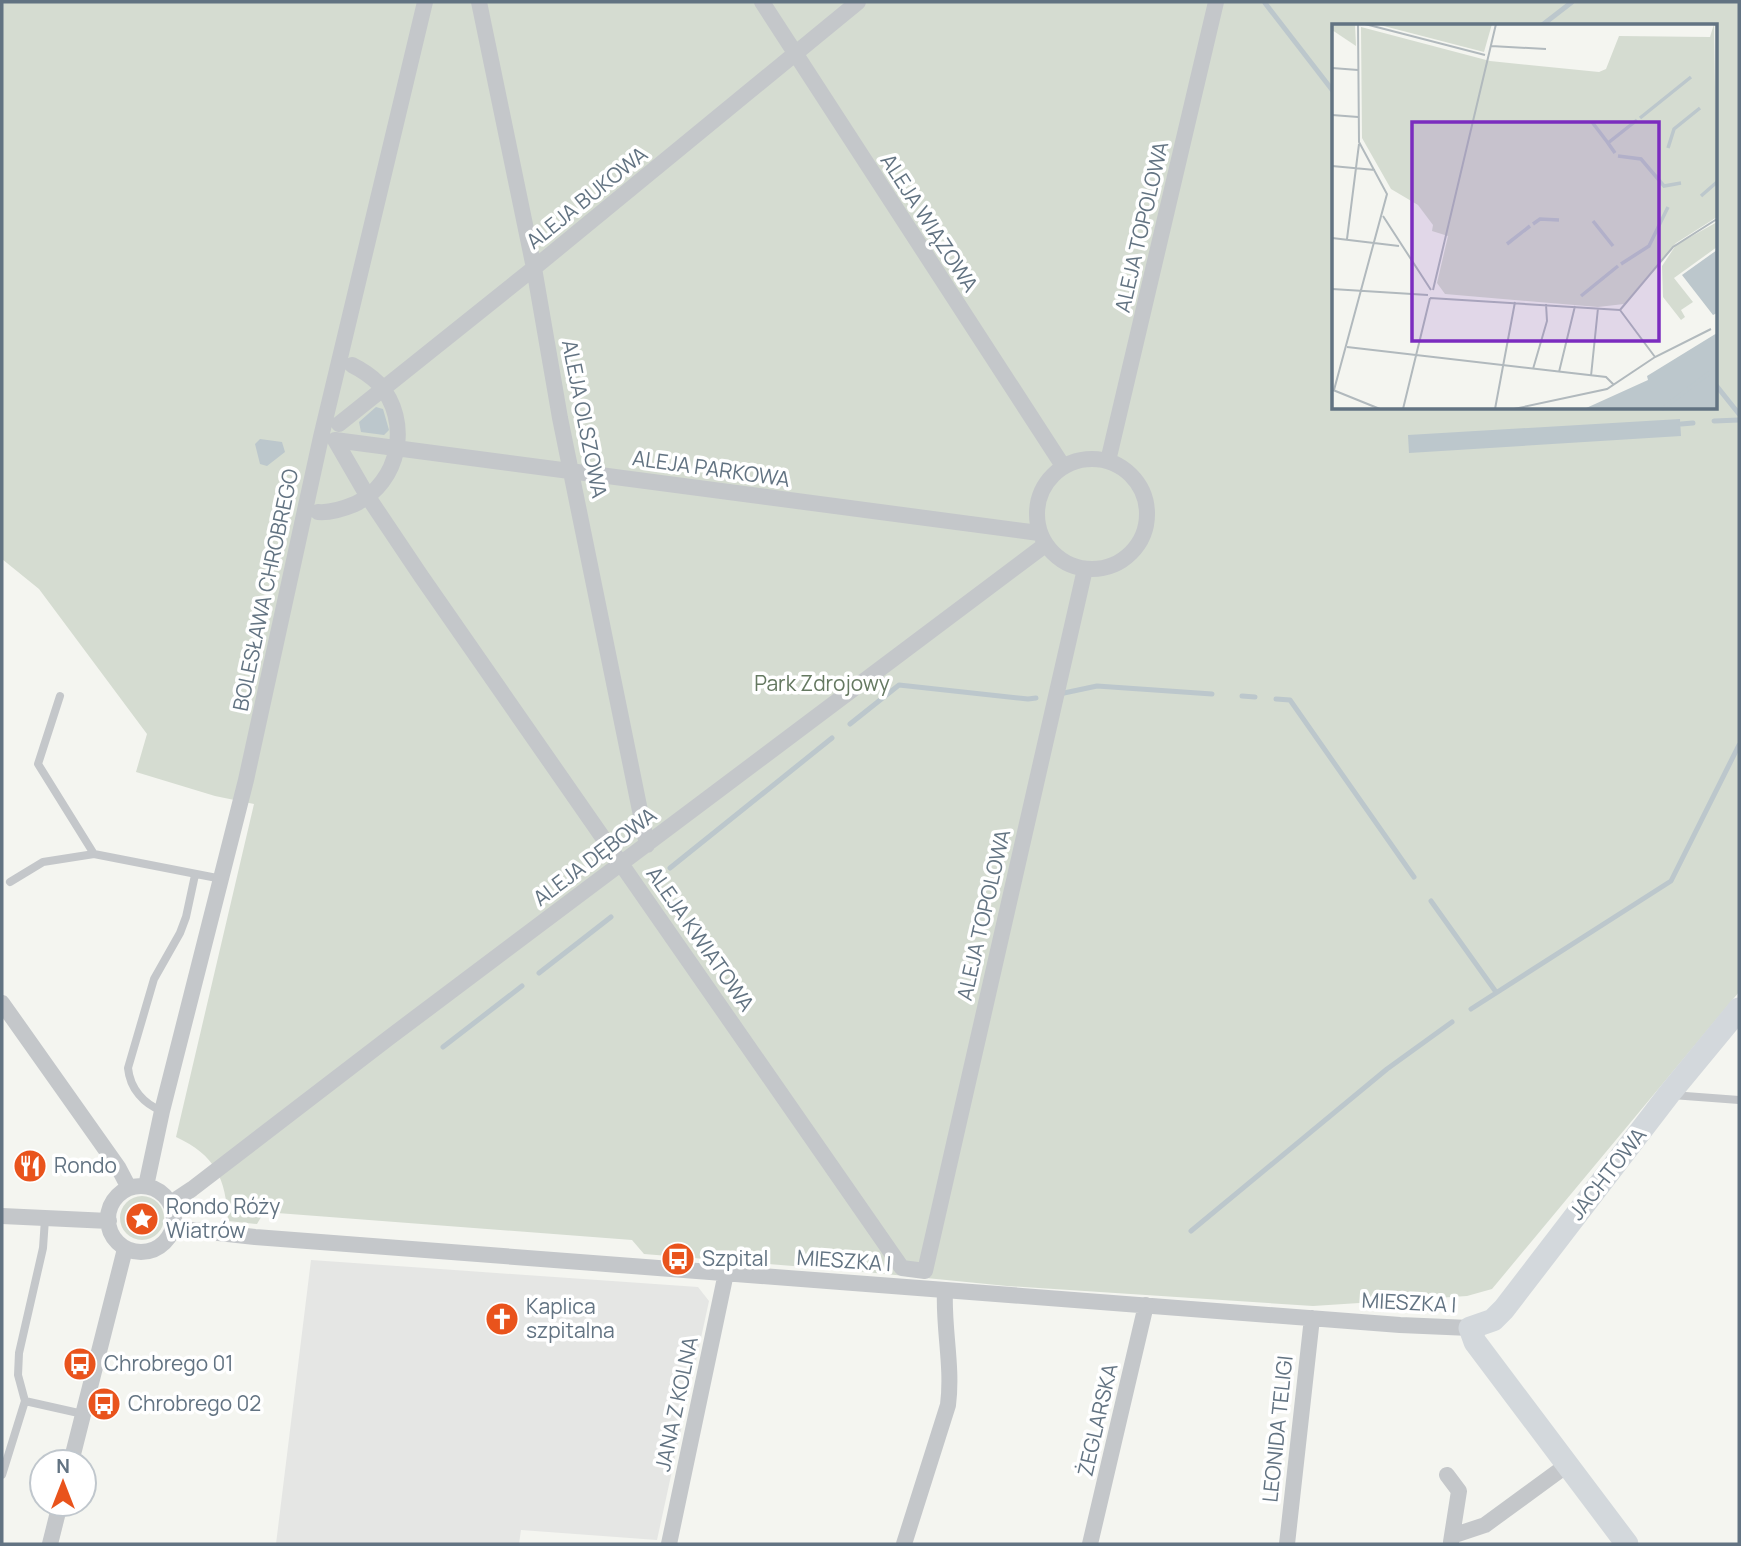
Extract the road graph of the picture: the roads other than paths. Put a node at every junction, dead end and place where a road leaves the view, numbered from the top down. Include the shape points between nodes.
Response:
1 (425, 2) edge
2 (479, 2) edge
3 (762, 2) edge
4 (858, 2) edge
5 (1216, 2) edge
6 (795, 54) junction
7 (534, 268) junction
8 (352, 365) dead end
9 (382, 389) junction
10 (339, 424) dead end
11 (335, 440) joint
12 (397, 448) junction
13 (1108, 461) junction
14 (1063, 467) junction
15 (572, 470) junction
16 (368, 497) junction
17 (318, 512) dead end
18 (1042, 539) junction
19 (1085, 569) junction
20 (60, 696) dead end
21 (647, 845) junction
22 (94, 854) junction
23 (621, 864) junction
24 (195, 874) junction
25 (222, 879) junction
26 (10, 882) dead end
27 (2, 1003) edge
28 (1739, 1009) edge
29 (1670, 1094) junction
30 (1739, 1100) edge
31 (162, 1111) junction
32 (146, 1186) junction
33 (129, 1188) junction
34 (171, 1203) junction
35 (2, 1216) edge
36 (46, 1219) junction
37 (109, 1221) junction
38 (173, 1228) junction
39 (125, 1249) junction
40 (925, 1271) joint
41 (726, 1273) junction
42 (945, 1290) junction
43 (1146, 1305) junction
44 (1312, 1318) junction
45 (1470, 1328) junction
46 (24, 1401) junction
47 (83, 1414) junction
48 (74, 1448) edge
49 (1567, 1465) junction
50 (2, 1475) edge
51 (1447, 1475) dead end
52 (56, 1518) edge
53 (1452, 1540) edge
54 (50, 1544) edge
55 (669, 1544) edge
56 (904, 1544) edge
57 (1090, 1544) edge
58 (1287, 1544) edge
59 (1627, 1544) edge

1 - 25 street, BOLESŁAWA CHROBREGO
2 - 7 street, ALEJA OLSZOWA
3 - 6 street, ALEJA WIĄZOWA
4 - 6 street, ALEJA BUKOWA
5 - 13 street, ALEJA TOPOLOWA
6 - 7 street, ALEJA BUKOWA
6 - 14 street, ALEJA WIĄZOWA
7 - 9 street, ALEJA BUKOWA
7 - 15 street, ALEJA OLSZOWA
8 - 9 street
9 - 10 street, ALEJA BUKOWA
9 - 12 street via 396,417
11 - 12 street, ALEJA PARKOWA
11 - 16 street, ALEJA KWIATOWA
12 - 15 street, ALEJA PARKOWA
12 - 16 street via 388,473
13 - 14 street via 1077,461
13 - 19 street via 1136,480 1147,507 1147,522 1139,543 1124,559 1112,566
14 - 18 street via 1051,476 1037,503
15 - 18 street, ALEJA PARKOWA
15 - 21 street, ALEJA OLSZOWA
16 - 17 street via 344,509
16 - 23 street, ALEJA KWIATOWA
18 - 19 street via 1056,557
18 - 21 street, ALEJA DĘBOWA
19 - 40 street, ALEJA TOPOLOWA
20 - 22 lane via 38,764
21 - 23 street, ALEJA DĘBOWA
22 - 24 lane
22 - 26 lane via 43,862
23 - 34 street, ALEJA DĘBOWA
23 - 40 street, ALEJA KWIATOWA via 902,1268
24 - 25 lane
24 - 31 lane via 186,918 154,979 128,1068 137,1092
25 - 31 street, BOLESŁAWA CHROBREGO
27 - 33 street
28 - 29 street, JACHTOWA
29 - 30 lane
29 - 45 street, JACHTOWA via 1504,1308 1493,1320
31 - 32 street, BOLESŁAWA CHROBREGO
32 - 33 street
32 - 34 street
33 - 37 street via 111,1205
34 - 38 street
35 - 36 street
36 - 37 street
36 - 46 lane via 19,1353
37 - 39 street via 114,1238
38 - 39 street via 164,1244 151,1251
38 - 41 street, MIESZKA I
39 - 47 street
41 - 42 street, MIESZKA I
41 - 55 street, JANA Z KOLNA
42 - 43 street, MIESZKA I
42 - 56 street via 948,1405
43 - 44 street, MIESZKA I
43 - 57 street, ŻEGLARSKA
44 - 45 street, MIESZKA I
44 - 58 street, LEONIDA TELIGI
45 - 49 street via 1475,1342
46 - 47 lane
46 - 50 lane
47 - 48 street
49 - 53 street via 1485,1525
49 - 59 street
51 - 53 street via 1459,1491
52 - 54 street

